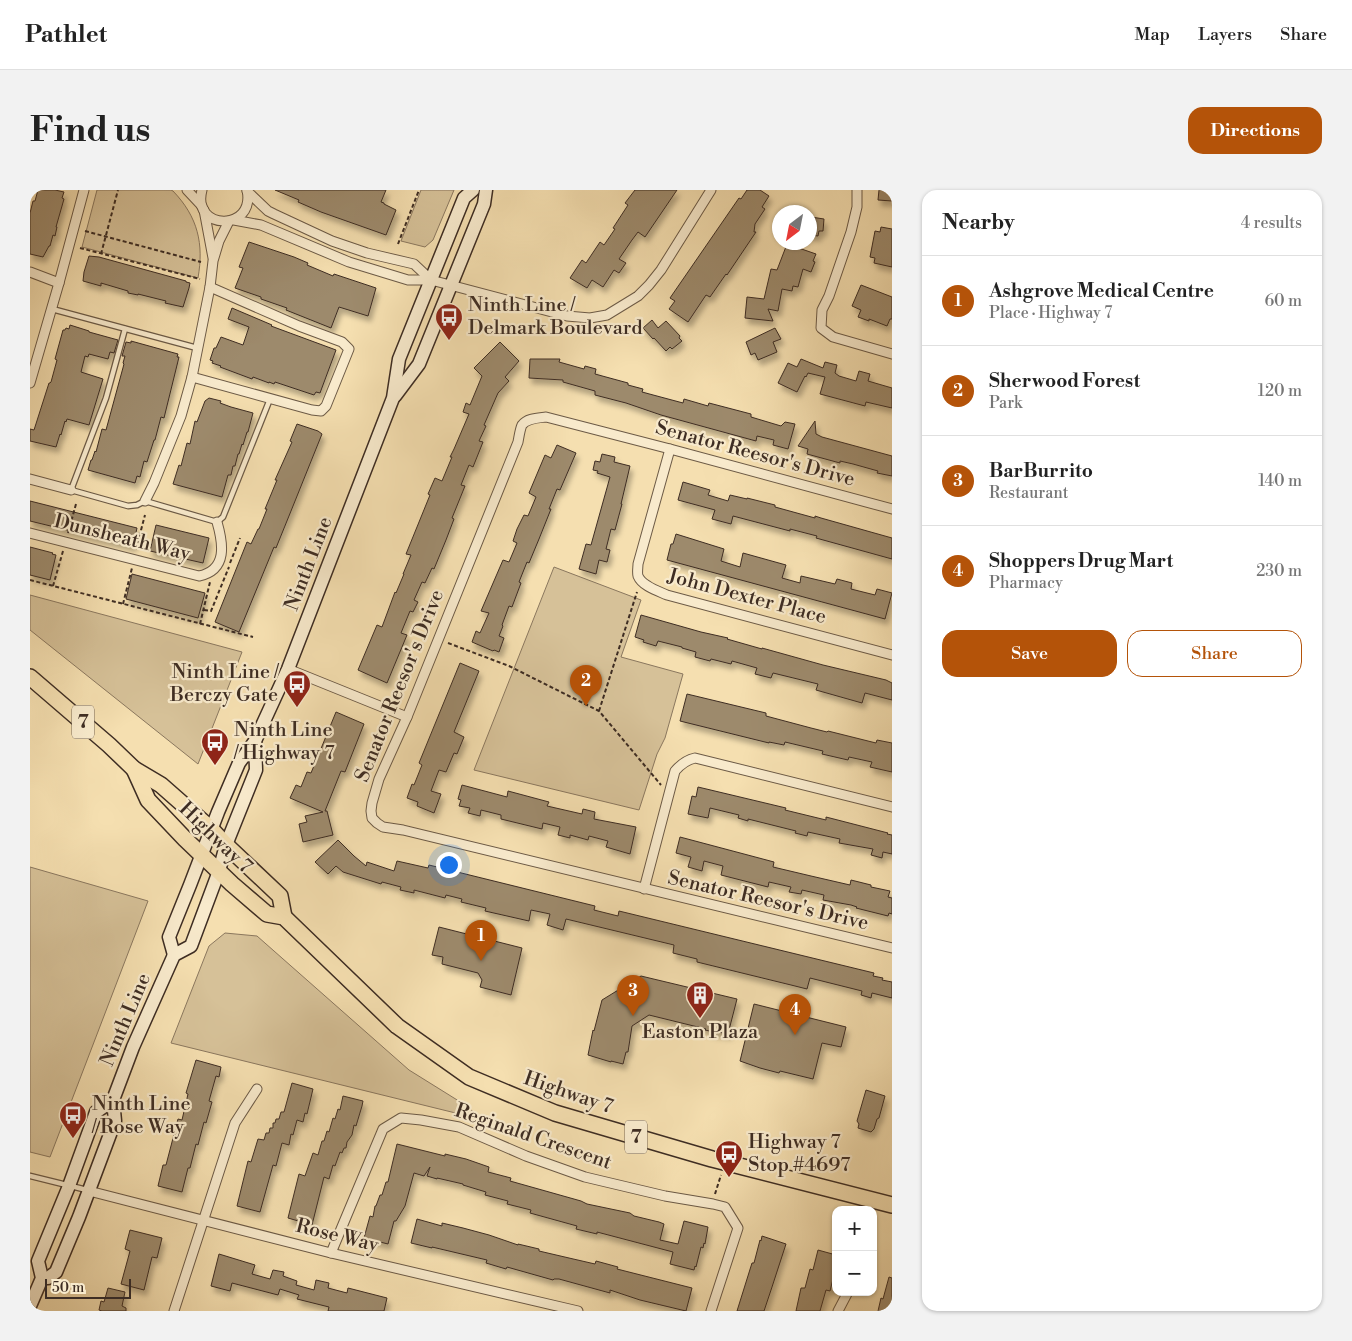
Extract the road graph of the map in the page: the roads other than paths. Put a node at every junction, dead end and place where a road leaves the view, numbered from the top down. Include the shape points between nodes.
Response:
1 (84, 190) edge
2 (187, 190) edge
3 (202, 190) edge
4 (247, 190) edge
5 (473, 190) edge
6 (486, 190) edge
7 (711, 190) edge
8 (857, 190) edge
9 (203, 208) junction
10 (232, 220) junction
11 (213, 261) junction
12 (30, 272) edge
13 (431, 280) junction
14 (59, 283) junction
15 (451, 285) junction
16 (210, 287) junction
17 (52, 309) junction
18 (125, 330) junction
19 (197, 348) junction
20 (892, 354) edge
21 (192, 377) junction
22 (30, 383) edge
23 (270, 398) junction
24 (393, 398) junction
25 (670, 449) junction
26 (30, 479) edge
27 (72, 490) junction
28 (145, 501) junction
29 (892, 509) edge
30 (216, 522) junction
31 (30, 533) edge
32 (892, 655) edge
33 (288, 668) junction
34 (30, 677) edge
35 (407, 717) junction
36 (255, 741) junction
37 (134, 770) junction
38 (892, 807) edge
39 (211, 829) junction
40 (226, 845) junction
41 (202, 855) junction
42 (219, 871) junction
43 (644, 889) junction
44 (284, 917) junction
45 (892, 948) edge
46 (174, 956) junction
47 (257, 1089) dead end
48 (113, 1100) junction
49 (30, 1176) edge
50 (69, 1186) junction
51 (89, 1191) junction
52 (892, 1205) edge
53 (203, 1220) junction
54 (331, 1254) junction
55 (42, 1278) junction
56 (846, 1296) edge
57 (30, 1306) edge
58 (174, 1311) edge
59 (578, 1311) edge
60 (711, 1311) edge
61 (838, 1311) edge

1 - 14 street
2 - 9 street
3 - 9 street
4 - 10 street via 244,211
4 - 13 street via 274,214 332,241 414,264
5 - 13 main road, Ninth Line via 464,198
6 - 15 main road, Ninth Line via 484,204
7 - 15 street via 649,285 638,296 607,315 590,318 567,316
8 - 20 street via 851,232 822,310 821,328 833,337
9 - 10 street via 214,219
9 - 11 street
10 - 11 street via 219,241
10 - 13 street via 261,225 349,262 408,280
11 - 16 street
12 - 14 street
13 - 15 street
13 - 24 main road, Ninth Line via 399,359
14 - 17 street
15 - 24 main road, Ninth Line via 419,364
16 - 19 street
16 - 23 street via 342,342 349,349 321,411
17 - 18 lane
17 - 22 street
18 - 19 lane
18 - 27 lane via 106,398
19 - 21 street
21 - 23 street
21 - 28 street via 181,416
23 - 30 lane via 223,517
24 - 33 main road, Ninth Line
25 - 29 street, Senator Reesor's Drive
25 - 32 street, John Dexter Place via 638,564 641,580 666,595
25 - 35 street, Senator Reesor's Drive via 546,417 535,418 522,426
26 - 27 street
27 - 28 lane via 128,506
28 - 30 lane
30 - 31 street, Dunsheath Way via 223,546 221,557 211,572 199,576
33 - 35 street
33 - 36 main road, Ninth Line
34 - 37 main road, Highway 7 / 7
35 - 43 street, Senator Reesor's Drive via 379,779 372,803 372,818 377,823
36 - 39 main road, Ninth Line via 239,763
36 - 40 main road, Ninth Line via 256,770
37 - 39 main road, Highway 7 / 7 via 161,785
37 - 41 main road, Highway 7 / 7 via 148,800
38 - 43 street via 696,758 688,759 674,771
39 - 40 main road, Highway 7 / 7
39 - 41 main road, Ninth Line
40 - 42 main road, Ninth Line
40 - 44 main road, Highway 7 / 7 via 280,896
41 - 42 main road, Highway 7 / 7
41 - 46 main road, Ninth Line via 169,937
42 - 44 main road, Highway 7 / 7 via 267,914
42 - 46 main road, Ninth Line via 191,946
43 - 45 street, Senator Reesor's Drive
44 - 52 main road, Highway 7 / 7 via 397,1026 470,1077 555,1113 712,1159
46 - 48 main road, Ninth Line
47 - 53 street via 235,1123
48 - 50 main road, Ninth Line via 96,1112
48 - 51 main road, Ninth Line via 115,1121
49 - 50 lane
50 - 51 lane
50 - 55 main road, Ninth Line via 38,1261
51 - 53 street, Rose Way
51 - 55 main road, Ninth Line via 56,1272
53 - 54 street, Rose Way
53 - 58 street
54 - 59 street, Rose Way
54 - 60 street, Reginald Crescent via 383,1129 401,1118 421,1120 458,1127 585,1177 724,1207 738,1228
55 - 57 main road, Ninth Line
56 - 61 street

